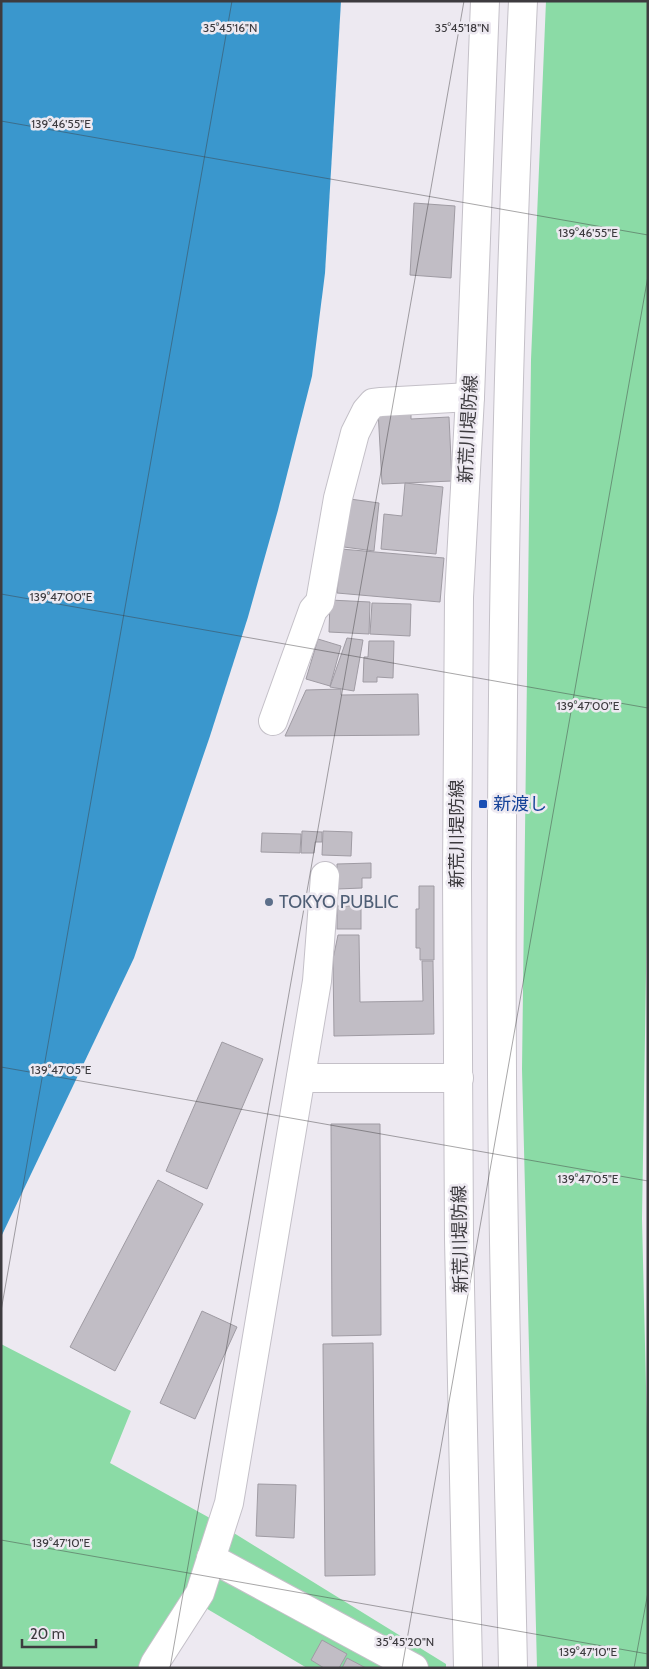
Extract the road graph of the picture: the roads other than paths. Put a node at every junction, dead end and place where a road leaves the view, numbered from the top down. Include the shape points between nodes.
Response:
1 (485, 1) edge
2 (523, 1) edge
3 (470, 396) junction
4 (274, 721) dead end
5 (326, 876) dead end
6 (301, 1078) junction
7 (459, 1078) junction
8 (211, 1558) junction
9 (153, 1668) edge
10 (414, 1668) edge
11 (468, 1668) edge
12 (513, 1668) edge

1 - 3 main road, 新荒川堤防線
2 - 12 main road via 506,486 502,816 502,1097
3 - 4 main road via 373,403 360,420 338,498 320,602 313,610
3 - 7 main road, 新荒川堤防線 via 459,597
5 - 6 main road via 317,981
6 - 7 main road
6 - 8 main road via 229,1503
7 - 11 main road, 新荒川堤防線
8 - 9 main road via 200,1593
8 - 10 main road

